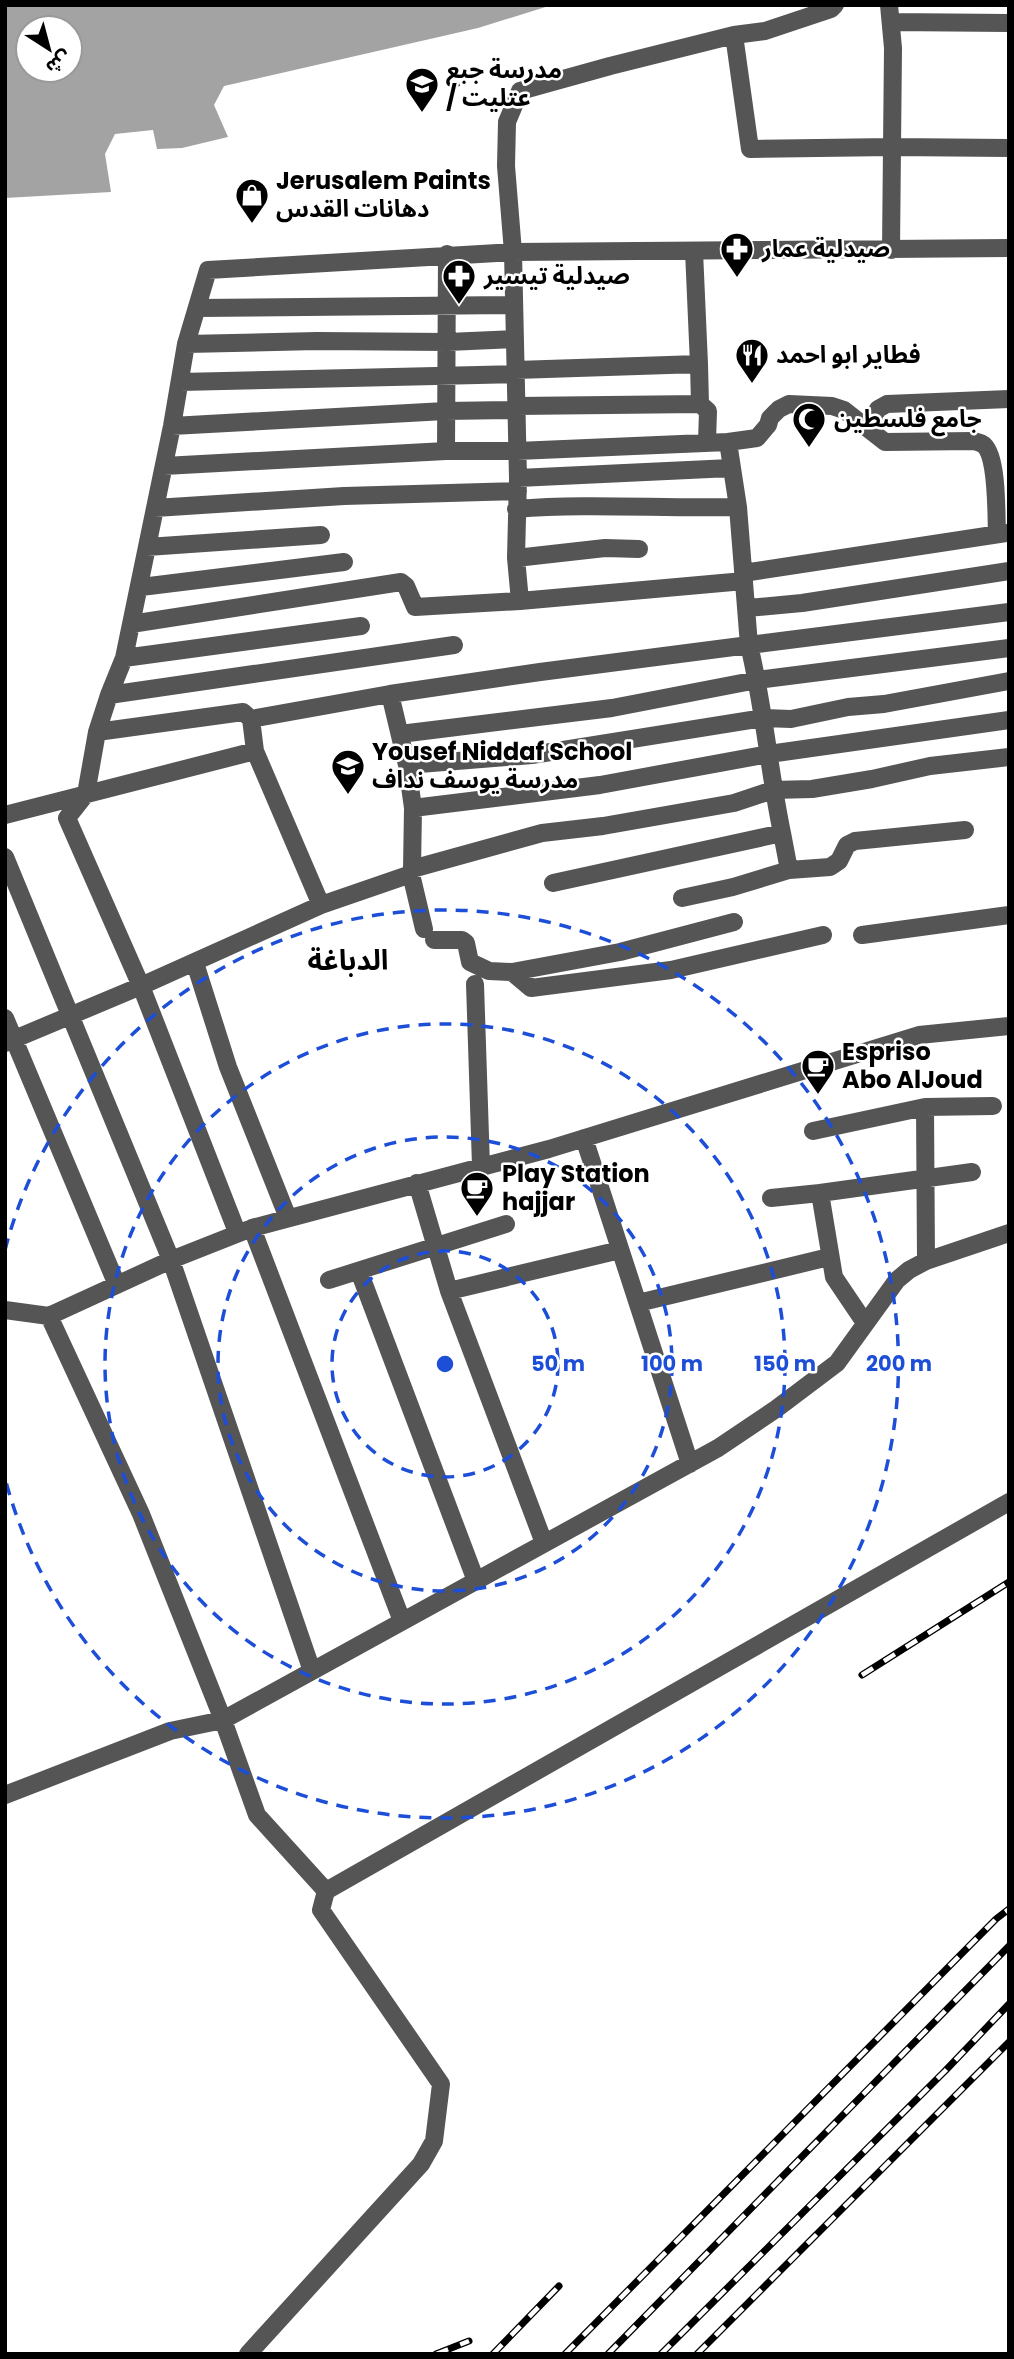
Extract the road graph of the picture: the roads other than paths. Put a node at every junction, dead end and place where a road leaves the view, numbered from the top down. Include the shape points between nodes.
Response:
1 (835, 5) edge
2 (890, 14) edge
3 (1009, 23) edge
4 (734, 35) junction
5 (892, 146) junction
6 (1009, 148) edge
7 (1009, 248) edge
8 (891, 250) junction
9 (694, 251) junction
10 (513, 252) junction
11 (447, 254) junction
12 (514, 305) junction
13 (448, 307) junction
14 (197, 308) junction
15 (515, 339) junction
16 (448, 342) junction
17 (186, 344) junction
18 (699, 364) junction
19 (516, 372) junction
20 (447, 375) junction
21 (180, 382) junction
22 (1009, 399) edge
23 (701, 404) junction
24 (517, 408) junction
25 (445, 411) junction
26 (172, 426) junction
27 (868, 427) junction
28 (707, 442) junction
29 (728, 442) junction
30 (446, 451) junction
31 (517, 451) junction
32 (164, 466) junction
33 (732, 468) junction
34 (518, 493) junction
35 (738, 507) junction
36 (155, 508) junction
37 (1003, 534) edge
38 (321, 535) dead end
39 (147, 547) junction
40 (639, 549) dead end
41 (516, 558) junction
42 (344, 562) dead end
43 (1009, 571) edge
44 (743, 577) junction
45 (141, 587) junction
46 (520, 601) junction
47 (748, 608) junction
48 (1009, 612) edge
49 (131, 624) junction
50 (361, 626) dead end
51 (454, 645) dead end
52 (749, 645) junction
53 (1009, 648) edge
54 (124, 658) junction
55 (757, 680) junction
56 (1009, 681) edge
57 (390, 694) junction
58 (108, 695) junction
59 (764, 718) junction
60 (251, 719) junction
61 (1009, 720) edge
62 (97, 732) junction
63 (400, 734) junction
64 (255, 751) junction
65 (769, 754) junction
66 (1009, 757) edge
67 (407, 765) junction
68 (773, 790) junction
69 (86, 794) junction
70 (413, 808) junction
71 (5, 815) edge
72 (965, 830) dead end
73 (782, 833) junction
74 (5, 857) edge
75 (789, 870) junction
76 (412, 872) junction
77 (553, 883) dead end
78 (682, 898) dead end
79 (321, 905) junction
80 (1009, 915) edge
81 (734, 922) dead end
82 (823, 935) dead end
83 (863, 935) dead end
84 (195, 963) junction
85 (512, 972) junction
86 (475, 984) dead end
87 (141, 986) junction
88 (70, 1016) junction
89 (5, 1018) edge
90 (1009, 1026) edge
91 (10, 1041) edge
92 (993, 1106) dead end
93 (925, 1107) junction
94 (813, 1131) dead end
95 (584, 1138) junction
96 (481, 1166) junction
97 (972, 1171) dead end
98 (924, 1178) junction
99 (418, 1183) junction
100 (820, 1194) junction
101 (771, 1198) dead end
102 (288, 1218) junction
103 (506, 1224) dead end
104 (245, 1230) junction
105 (1009, 1233) edge
106 (435, 1247) junction
107 (620, 1250) junction
108 (829, 1257) junction
109 (171, 1260) junction
110 (926, 1261) junction
111 (359, 1271) junction
112 (329, 1280) dead end
113 (117, 1285) junction
114 (449, 1291) junction
115 (638, 1303) junction
116 (5, 1310) edge
117 (49, 1316) junction
118 (865, 1323) junction
119 (690, 1464) junction
120 (1009, 1502) edge
121 (544, 1544) junction
122 (476, 1581) junction
123 (402, 1621) junction
124 (312, 1671) junction
125 (223, 1720) junction
126 (5, 1795) edge
127 (326, 1891) junction
128 (248, 2354) edge

1 - 4 street via 765,31
2 - 3 street
2 - 5 street
4 - 5 street via 750,149
4 - 10 street via 520,91 506,122
5 - 6 street
5 - 8 street
7 - 8 street
8 - 9 street
9 - 10 street
9 - 18 street
10 - 11 street
10 - 12 street
11 - 13 street
11 - 14 street via 208,270
12 - 13 street
12 - 15 street
13 - 14 street
13 - 16 street
14 - 17 street
15 - 16 street
15 - 19 street
16 - 17 street
16 - 20 street
17 - 21 street
18 - 19 street
18 - 23 street
19 - 20 street
19 - 24 street
20 - 21 street
20 - 25 street
21 - 26 street
22 - 27 street via 887,404 878,409
23 - 24 street
23 - 28 street via 708,411
24 - 25 street
24 - 31 street
25 - 26 street
25 - 30 street
26 - 32 street
27 - 29 street via 832,406 789,404 779,409 757,438
27 - 37 street via 886,442 983,444 994,475
28 - 29 street
28 - 31 street
29 - 33 street
30 - 31 street
30 - 32 street
31 - 34 street
32 - 36 street
33 - 34 street
33 - 35 street
34 - 35 street via 559,506
34 - 36 street via 344,496
34 - 41 street
35 - 44 street
36 - 39 street
37 - 44 street
38 - 39 street
39 - 45 street
40 - 41 street
41 - 46 street
42 - 45 street
43 - 47 street
44 - 46 street
44 - 47 street
45 - 49 street
46 - 49 street via 415,607 401,582
47 - 52 street
48 - 52 street
49 - 54 street
50 - 54 street
51 - 58 street
52 - 55 street
52 - 57 street
53 - 55 street
54 - 58 street
55 - 59 street
55 - 63 street via 612,708
56 - 59 street via 791,719
57 - 60 street
57 - 63 street
58 - 62 street
59 - 65 street
59 - 67 street via 533,755
60 - 62 street via 243,712
60 - 64 street
61 - 65 street
62 - 69 street
63 - 67 street
64 - 69 street
64 - 79 street
65 - 68 street
65 - 70 street via 600,785
66 - 68 street via 930,766 812,789
67 - 70 street
68 - 73 street
68 - 76 street via 734,803 542,833
69 - 71 street
69 - 87 street via 67,818
70 - 76 street
72 - 75 street via 855,841 847,845 836,864
73 - 75 street
73 - 77 street
74 - 88 street
75 - 78 street
76 - 79 street
76 - 85 street via 429,935 462,940 470,962 489,971
79 - 84 street
80 - 83 street
81 - 85 street via 620,952
82 - 85 street via 671,970 531,988
84 - 87 street
84 - 102 street via 228,1067
86 - 96 street
87 - 88 street
87 - 104 street
88 - 91 street
88 - 109 street
89 - 91 street
90 - 95 street via 919,1035
91 - 113 street
92 - 93 street
93 - 94 street
93 - 98 street
95 - 96 street
95 - 107 street
96 - 99 street
97 - 98 street
98 - 100 street
98 - 110 street
99 - 102 street
99 - 106 street
100 - 101 street
100 - 108 street
102 - 104 street
103 - 106 street
104 - 109 street
104 - 123 street
105 - 110 street
106 - 111 street
106 - 114 street
107 - 114 street
107 - 115 street
108 - 115 street
108 - 118 street via 834,1277
109 - 113 street
109 - 124 street
110 - 118 street via 897,1280
111 - 112 street
111 - 122 street
113 - 117 street
114 - 121 street
115 - 119 street
116 - 117 street
117 - 125 street via 141,1514
118 - 119 street via 825,1374
119 - 121 street
120 - 127 street
121 - 122 street
122 - 123 street
123 - 124 street
124 - 125 street
125 - 126 street via 170,1731
125 - 127 street via 257,1815
127 - 128 street via 321,1910 442,2084 434,2141 421,2164

